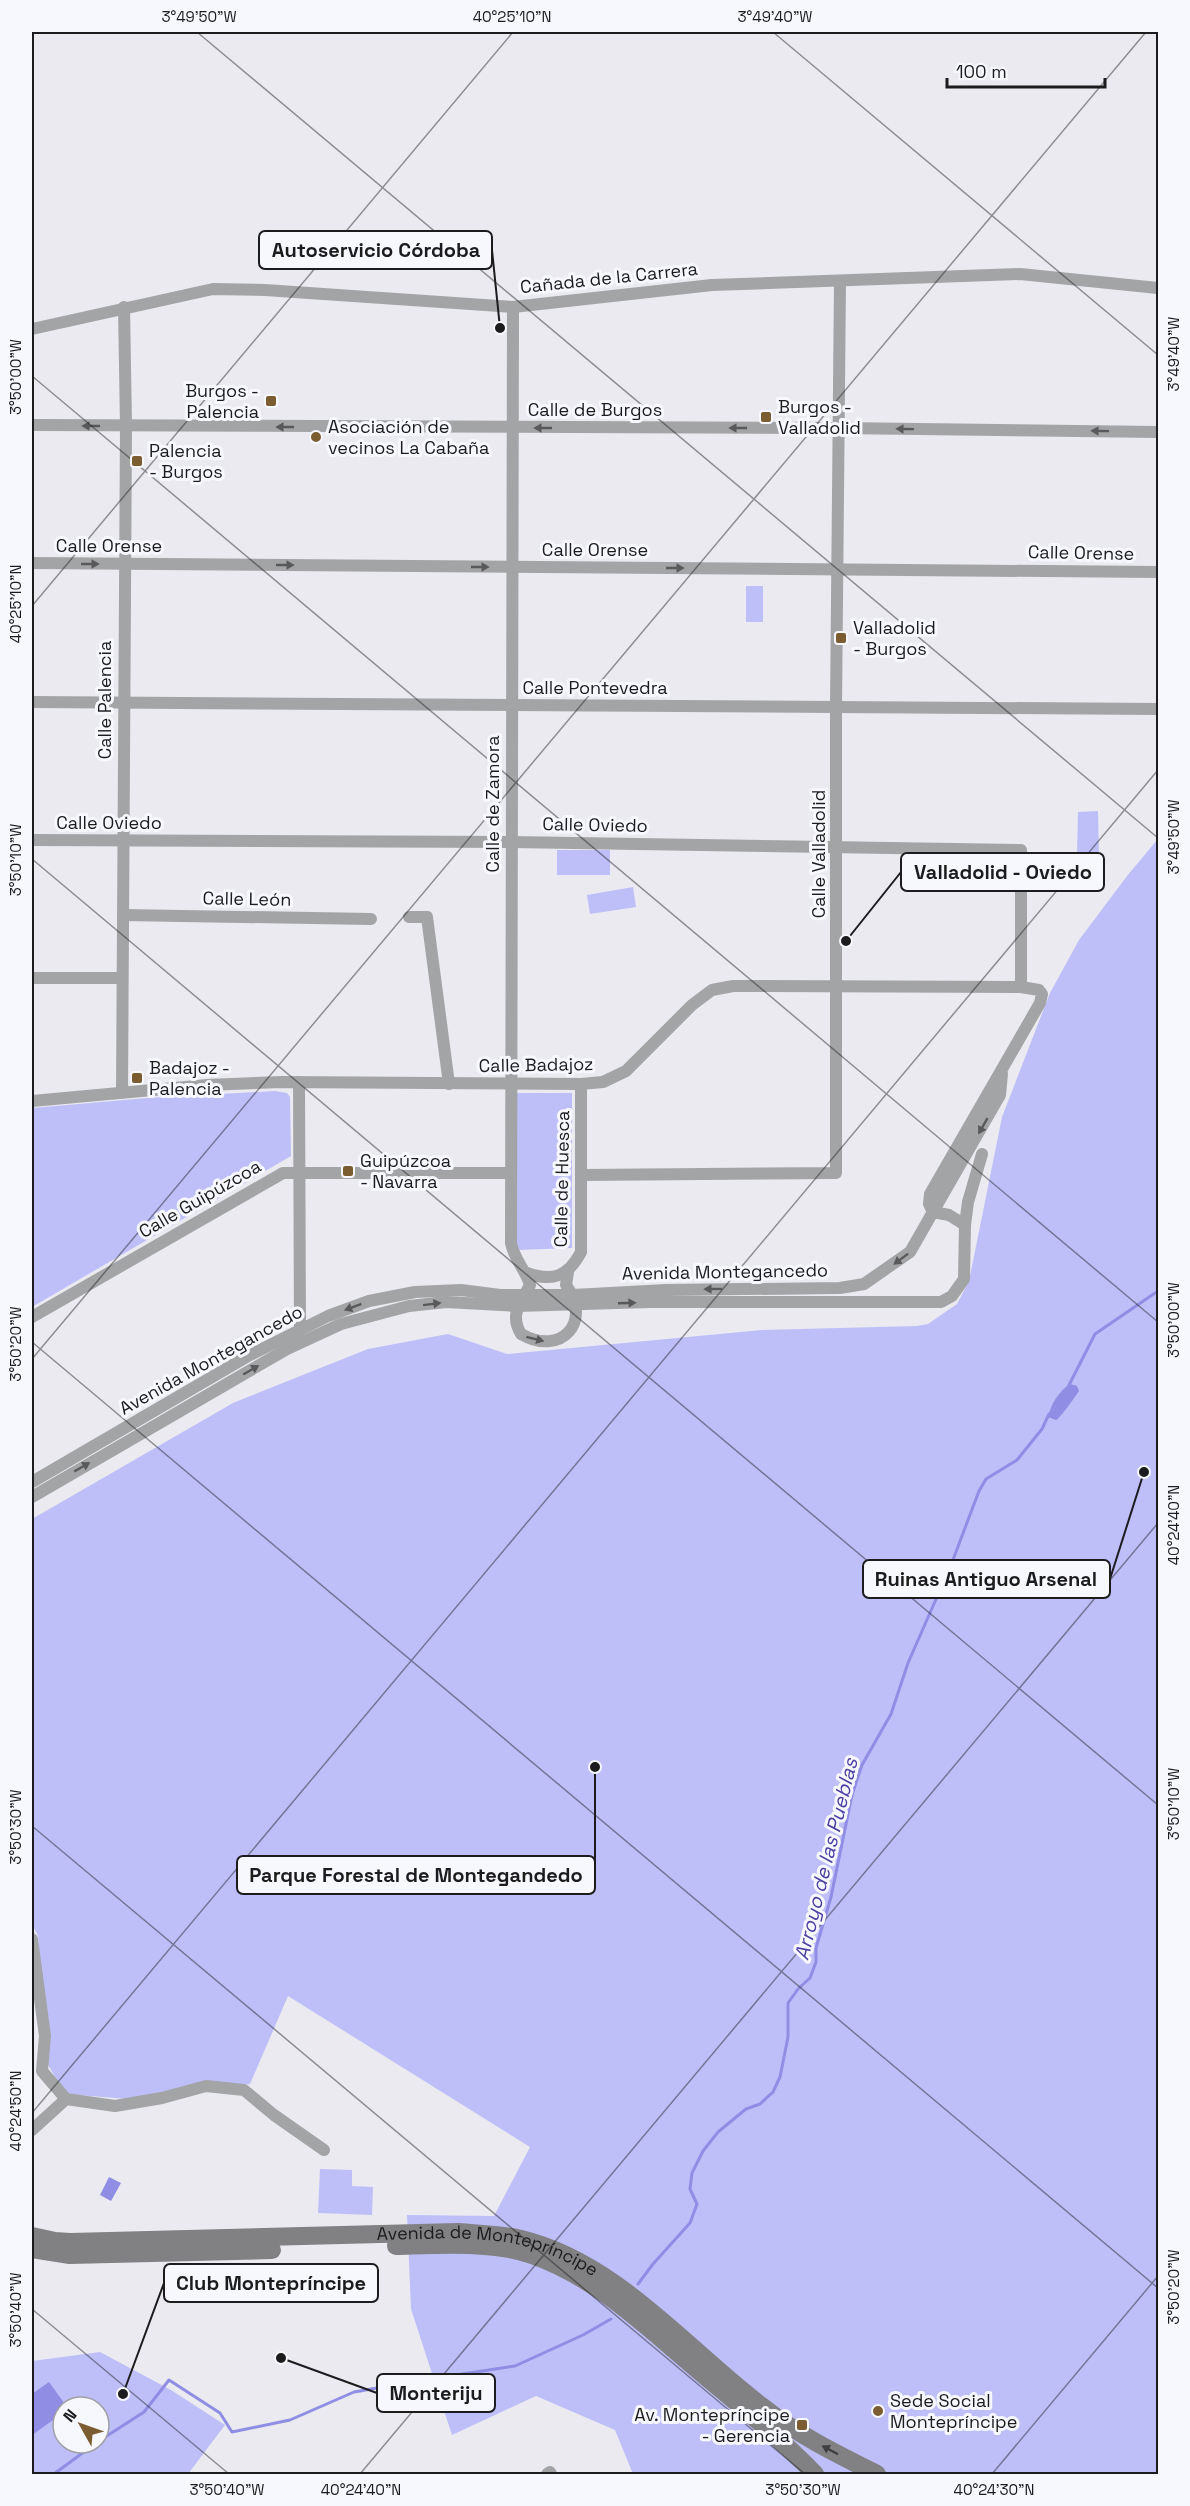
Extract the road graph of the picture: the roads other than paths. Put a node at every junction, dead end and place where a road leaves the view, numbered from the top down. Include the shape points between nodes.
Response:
1 (840, 281) junction
2 (1158, 288) edge
3 (124, 307) junction
4 (513, 307) junction
5 (32, 329) edge
6 (32, 425) edge
7 (126, 426) junction
8 (512, 428) junction
9 (839, 428) junction
10 (1158, 432) edge
11 (32, 564) edge
12 (124, 564) junction
13 (512, 567) junction
14 (838, 569) junction
15 (1158, 572) edge
16 (32, 702) edge
17 (123, 703) junction
18 (512, 706) junction
19 (836, 707) junction
20 (1158, 709) edge
21 (32, 840) edge
22 (123, 841) junction
23 (511, 842) junction
24 (837, 845) junction
25 (123, 915) junction
26 (409, 917) dead end
27 (371, 919) dead end
28 (32, 978) edge
29 (122, 978) junction
30 (836, 986) junction
31 (1021, 987) junction
32 (1042, 992) joint
33 (299, 1083) junction
34 (449, 1084) junction
35 (510, 1084) junction
36 (581, 1084) junction
37 (122, 1093) junction
38 (32, 1101) edge
39 (982, 1154) dead end
40 (300, 1173) junction
41 (510, 1173) junction
42 (582, 1175) junction
43 (933, 1212) junction
44 (965, 1225) junction
45 (568, 1272) junction
46 (527, 1273) junction
47 (876, 1278) junction
48 (525, 1295) junction
49 (574, 1300) junction
50 (874, 1303) junction
51 (517, 1306) junction
52 (32, 1317) edge
53 (300, 1330) junction
54 (32, 1482) edge
55 (32, 1497) edge
56 (32, 1939) edge
57 (66, 2099) junction
58 (32, 2130) edge
59 (324, 2150) dead end
60 (32, 2236) edge
61 (32, 2249) edge
62 (547, 2475) edge
63 (551, 2475) edge
64 (815, 2475) edge
65 (876, 2475) edge

1 - 2 street, Cañada de la Carrera via 1020,273
1 - 4 street, Cañada de la Carrera via 712,285
1 - 9 street, Calle Valladolid
3 - 4 street, Cañada de la Carrera via 213,289
3 - 5 street, Cañada de la Carrera
3 - 7 street, Calle Palencia
4 - 8 street, Calle de Zamora
7 -> 6 street, Calle de Burgos
8 -> 7 street, Calle de Burgos
7 - 12 street, Calle Palencia
9 -> 8 street, Calle de Burgos
8 - 13 street, Calle de Zamora
10 -> 9 street, Calle de Burgos
9 - 14 street, Calle Valladolid
11 -> 12 street, Calle Orense
12 -> 13 street, Calle Orense
12 - 17 street, Calle Palencia
13 -> 14 street, Calle Orense
13 - 18 street, Calle de Zamora
14 - 15 street, Calle Orense
14 - 19 street, Calle Valladolid
16 - 17 street, Calle Pontevedra
17 - 18 street, Calle Pontevedra
17 - 22 street, Calle Palencia
18 - 19 street, Calle Pontevedra
18 - 23 street, Calle de Zamora
19 - 20 street, Calle Pontevedra
19 - 24 street, Calle Valladolid
21 - 22 street, Calle Oviedo
22 - 23 street, Calle Oviedo
22 - 25 street, Calle Palencia
23 - 24 street, Calle Oviedo
23 - 35 street, Calle de Zamora
24 - 30 street, Calle Valladolid
24 - 31 street, Calle Oviedo via 1021,849
25 - 27 street, Calle León
25 - 29 street, Calle Palencia
26 - 34 street via 427,917
28 - 29 street
29 - 37 street, Calle Palencia
30 - 31 street, Calle Badajoz
30 - 36 street, Calle Badajoz via 733,986 712,990 626,1071 603,1082
30 - 42 street, Calle Valladolid via 836,1173
31 - 32 street, Calle Badajoz
32 - 43 street, Avenida Montegancedo via 1040,1003 1002,1073 930,1194 928,1204
33 - 34 street, Calle Badajoz
33 - 37 street, Calle Badajoz via 207,1085
33 - 40 street
34 - 35 street, Calle Badajoz
35 - 36 street, Calle Badajoz
35 - 41 street, Calle de Zamora
36 - 42 street, Calle de Huesca
37 - 38 street, Calle Badajoz
39 - 44 street, Avenida Montegancedo
40 - 41 street, Calle Guipúzcoa
40 - 52 street, Calle Guipúzcoa via 283,1173
40 - 53 street
41 - 46 street, Calle de Zamora via 512,1249
42 - 45 street, Calle de Huesca via 582,1247
43 - 44 street via 949,1215
43 -> 47 street, Avenida Montegancedo via 910,1252
44 - 50 street, Avenida Montegancedo via 964,1279 952,1296 941,1302
45 - 46 street, Calle de Huesca via 551,1279
45 - 49 street, Calle de Huesca via 566,1285
46 - 48 street via 530,1285
47 -> 49 street, Avenida Montegancedo via 840,1288 666,1290
47 - 50 street
48 - 49 street, Avenida Montegancedo
48 - 51 street
48 -> 53 street, Avenida Montegancedo via 461,1290 415,1292 369,1301
49 -> 50 street, Avenida Montegancedo
49 - 51 street, Avenida Montegancedo
51 -> 49 street via 515,1321 521,1334 544,1341 567,1335 575,1321
55 -> 51 street, Avenida Montegancedo via 287,1349 341,1324 410,1306 446,1302
53 - 54 street, Avenida Montegancedo via 248,1356
56 - 57 street via 45,2036 42,2070
57 - 58 street
57 - 59 street via 115,2106 206,2086 244,2090
65 -> 60 street, Avenida de Montepríncipe via 785,2424 596,2271 562,2253 521,2239 458,2232 70,2242
61 - 64 street, Avenida de Montepríncipe via 70,2255 454,2245 530,2254 588,2281 615,2300 766,2427
62 - 63 street

